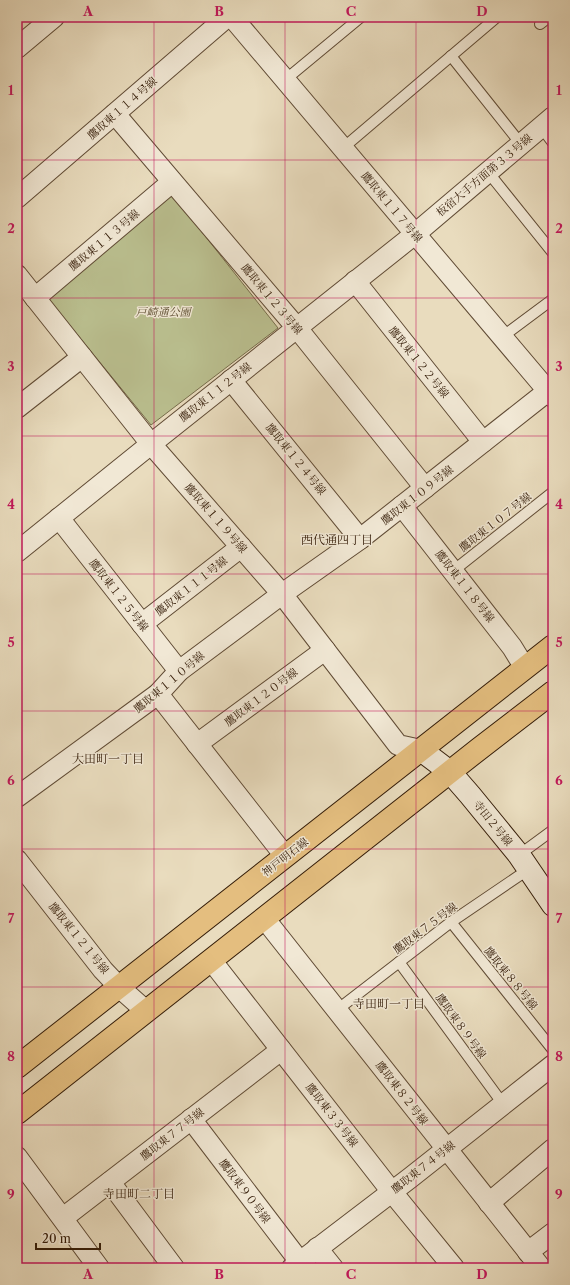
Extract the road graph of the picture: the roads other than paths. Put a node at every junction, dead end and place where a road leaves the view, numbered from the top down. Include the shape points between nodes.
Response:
1 (54, 17) edge
2 (228, 17) edge
3 (232, 17) edge
4 (361, 17) edge
5 (497, 17) edge
6 (549, 17) edge
7 (540, 24) dead end
8 (17, 48) edge
9 (451, 56) junction
10 (285, 80) junction
11 (115, 114) junction
12 (547, 122) edge
13 (553, 143) edge
14 (521, 144) junction
15 (343, 148) junction
16 (488, 172) junction
17 (172, 182) junction
18 (17, 198) edge
19 (414, 234) junction
20 (553, 253) edge
21 (354, 281) junction
22 (24, 290) edge
23 (553, 299) edge
24 (296, 328) junction
25 (502, 337) junction
26 (82, 357) junction
27 (231, 380) junction
28 (551, 392) edge
29 (17, 408) edge
30 (483, 442) junction
31 (151, 444) junction
32 (425, 488) junction
33 (553, 492) edge
34 (402, 506) junction
35 (58, 518) junction
36 (360, 539) junction
37 (241, 547) junction
38 (18, 549) edge
39 (453, 571) junction
40 (282, 594) junction
41 (142, 624) junction
42 (553, 646) edge
43 (325, 650) junction
44 (525, 668) junction
45 (179, 671) junction
46 (553, 692) edge
47 (158, 694) junction
48 (197, 744) junction
49 (421, 750) junction
50 (450, 772) junction
51 (17, 797) edge
52 (553, 830) edge
53 (285, 856) junction
54 (17, 860) edge
55 (524, 862) junction
56 (553, 905) edge
57 (264, 918) junction
58 (451, 922) junction
59 (211, 960) junction
60 (399, 962) junction
61 (119, 987) junction
62 (337, 1010) junction
63 (146, 1011) junction
64 (281, 1050) junction
65 (552, 1063) edge
66 (17, 1067) edge
67 (503, 1104) junction
68 (17, 1113) edge
69 (191, 1120) junction
70 (447, 1149) junction
71 (553, 1149) edge
72 (17, 1157) edge
73 (110, 1182) junction
74 (392, 1192) junction
75 (489, 1203) junction
76 (63, 1218) junction
77 (553, 1232) edge
78 (317, 1248) junction
79 (528, 1252) junction
80 (296, 1265) edge
81 (99, 1268) edge
82 (174, 1268) edge
83 (333, 1268) edge
84 (454, 1268) edge
85 (541, 1268) edge

1 - 8 street
2 - 11 street, 鷹取東１１４号線
3 - 10 street, 鷹取東１１７号線
4 - 10 lane
5 - 9 lane
6 - 7 lane
9 - 14 lane
9 - 15 lane
10 - 15 street, 鷹取東１１７号線
11 - 17 street, 鷹取東１２３号線
11 - 18 street, 鷹取東１１４号線
12 - 13 lane
12 - 14 street, 板宿大手方面第３３号線
14 - 16 street, 板宿大手方面第３３号線
15 - 19 street, 鷹取東１１７号線
16 - 19 street, 板宿大手方面第３３号線
16 - 20 lane
17 - 22 street, 鷹取東１１３号線
17 - 24 street, 鷹取東１２３号線
19 - 21 street, 鷹取東１１２号線
19 - 25 street, 鷹取東１１７号線
21 - 24 street, 鷹取東１１２号線
21 - 30 street, 鷹取東１２２号線
22 - 26 street, 鷹取東１１９号線
23 - 25 lane
24 - 27 street, 鷹取東１１２号線
24 - 32 street, 鷹取東１２３号線
25 - 28 street, 鷹取東１１７号線
26 - 29 street
26 - 31 street, 鷹取東１１９号線
27 - 31 street, 鷹取東１１２号線
27 - 36 street, 鷹取東１２４号線
28 - 30 street, 鷹取東１０９号線
30 - 32 street, 鷹取東１０９号線
31 - 35 street, 鷹取東１１２号線
31 - 37 street, 鷹取東１１９号線
32 - 34 street, 鷹取東１０９号線
33 - 39 lane, 鷹取東１０７号線
34 - 36 street, 鷹取東１０９号線
34 - 39 street, 鷹取東１１８号線
35 - 38 street, 鷹取東１１２号線
35 - 41 street, 鷹取東１２５号線
36 - 40 street, 鷹取東１０９号線
37 - 40 street, 鷹取東１１９号線
37 - 41 street, 鷹取東１１１号線
39 - 44 street, 鷹取東１１８号線 via 512,647
40 - 43 street, 鷹取東１１９号線
40 - 45 street, 鷹取東１１０号線
41 - 45 street, 鷹取東１２５号線
42 - 44 main road, 神戸明石線
43 - 48 street, 鷹取東１２０号線
43 - 49 street, 鷹取東１１９号線 via 398,745
44 - 49 main road, 神戸明石線
45 - 47 street, 鷹取東１１０号線
46 - 50 main road
47 - 48 street
47 - 51 street, 鷹取東１１０号線
48 - 53 street
49 - 50 street, 寺田２号線
49 - 53 main road, 神戸明石線
50 - 55 street, 寺田２号線
50 - 57 main road
52 - 55 lane, 鷹取東７５号線
53 - 61 main road, 神戸明石線
54 - 61 street, 鷹取東１２１号線
55 - 56 street, 寺田２号線
55 - 58 lane, 鷹取東７５号線
57 - 59 main road
57 - 62 street, 鷹取東８２号線
58 - 60 lane, 鷹取東７５号線
58 - 65 lane, 鷹取東８８号線
59 - 63 main road
59 - 64 street, 鷹取東３３号線
60 - 62 lane, 鷹取東７５号線
60 - 67 lane, 鷹取東８９号線
61 - 63 street, 鷹取東１２１号線
61 - 66 main road, 神戸明石線
62 - 70 street, 鷹取東８２号線
63 - 68 main road
64 - 69 street, 鷹取東７７号線
64 - 74 street, 鷹取東３３号線
65 - 67 street, 鷹取東７４号線
67 - 70 street, 鷹取東７４号線
69 - 73 street, 鷹取東７７号線
69 - 80 street, 鷹取東９０号線
70 - 74 street, 鷹取東７４号線
70 - 75 street, 鷹取東８２号線
71 - 75 street
72 - 76 street
73 - 76 street, 鷹取東７７号線
73 - 82 street
74 - 78 street, 鷹取東７４号線
74 - 84 street, 鷹取東３３号線
75 - 79 street, 鷹取東８２号線
76 - 81 street
77 - 79 street
78 - 80 street, 鷹取東７４号線
78 - 83 street
79 - 85 street, 鷹取東８２号線

